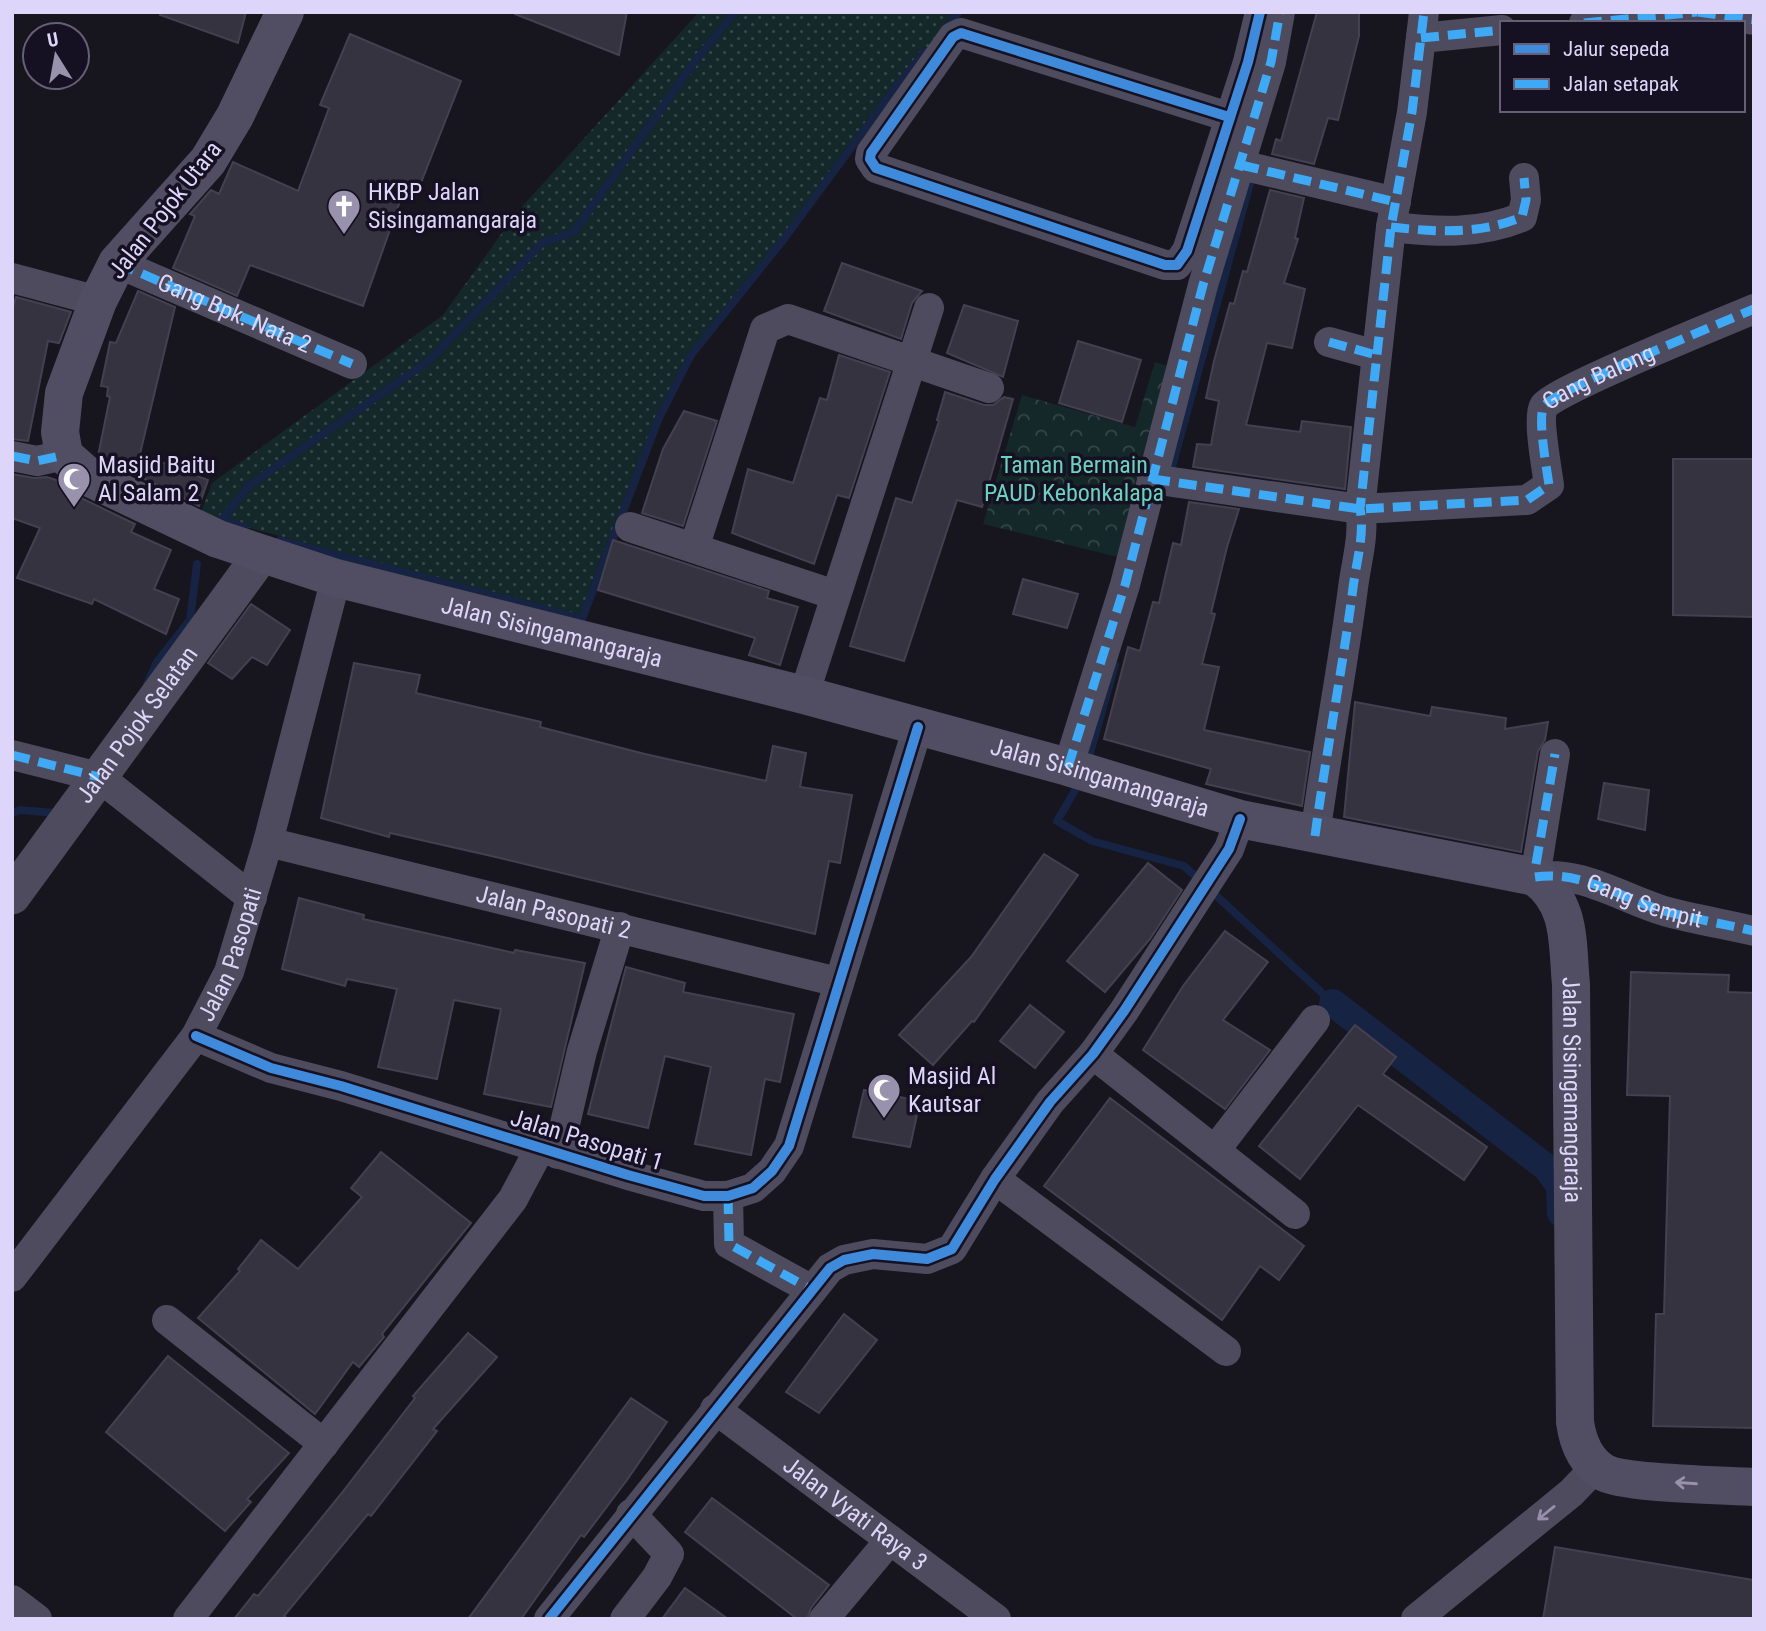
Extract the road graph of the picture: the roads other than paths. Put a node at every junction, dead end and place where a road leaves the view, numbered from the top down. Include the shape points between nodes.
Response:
1 (285, 12) edge
2 (1259, 12) edge
3 (1280, 12) edge
4 (1698, 12) edge
5 (1750, 17) edge
6 (1605, 21) edge
7 (1423, 25) edge
8 (1500, 30) edge
9 (1229, 117) junction
10 (1241, 164) junction
11 (1524, 178) dead end
12 (1393, 215) junction
13 (117, 263) junction
14 (12, 278) edge
15 (98, 301) junction
16 (929, 308) dead end
17 (1754, 309) edge
18 (1329, 342) dead end
19 (1376, 355) junction
20 (912, 363) junction
21 (352, 364) dead end
22 (989, 388) dead end
23 (64, 455) junction
24 (12, 456) edge
25 (1152, 480) junction
26 (1360, 509) junction
27 (630, 527) dead end
28 (694, 548) junction
29 (261, 555) junction
30 (336, 578) junction
31 (835, 595) junction
32 (804, 695) junction
33 (918, 727) junction
34 (1555, 754) dead end
35 (12, 755) edge
36 (1083, 771) junction
37 (99, 778) junction
38 (1234, 834) junction
39 (1315, 836) junction
40 (268, 842) junction
41 (1535, 877) junction
42 (12, 896) edge
43 (252, 898) junction
44 (620, 927) junction
45 (1754, 931) edge
46 (838, 982) junction
47 (1315, 1020) dead end
48 (196, 1036) junction
49 (1093, 1054) junction
50 (1216, 1149) junction
51 (549, 1151) junction
52 (995, 1179) junction
53 (728, 1196) junction
54 (1295, 1214) dead end
55 (12, 1277) edge
56 (812, 1290) junction
57 (167, 1320) dead end
58 (1226, 1351) dead end
59 (715, 1409) junction
60 (324, 1444) junction
61 (1596, 1467) junction
62 (1754, 1487) edge
63 (631, 1514) junction
64 (890, 1540) junction
65 (12, 1600) edge
66 (37, 1619) edge
67 (188, 1619) edge
68 (549, 1619) edge
69 (625, 1619) edge
70 (824, 1619) edge
71 (996, 1619) edge
72 (1416, 1619) edge

1 - 13 main road, Jalan Pojok Utara via 235,116 208,160
2 - 9 street
3 - 10 street via 1272,62
4 - 5 street
4 - 6 street
7 - 8 street
7 - 12 street
9 - 9 street via 1187,251 1177,265 1165,265 876,168 870,159 953,37 961,33
10 - 12 street
10 - 25 street via 1203,285
11 - 12 street via 1522,217 1504,225 1447,233
12 - 19 street
13 - 15 main road, Jalan Pojok Utara
13 - 21 street, Gang Bpk. Nata 2
14 - 15 street
15 - 23 main road, Jalan Pojok Utara via 64,393 60,432
16 - 20 street
17 - 26 street, Gang Balong via 1549,401 1542,415 1549,485 1538,495 1527,500
18 - 19 street
19 - 26 street
20 - 22 street
20 - 28 street via 788,319 765,329
20 - 31 street
23 - 24 street via 37,461
23 - 29 main road, Jalan Sisingamangaraja via 90,478
25 - 26 street
25 - 36 street
26 - 39 street via 1361,535
27 - 28 street
28 - 31 street
29 - 30 main road, Jalan Sisingamangaraja
29 - 37 street, Jalan Pojok Selatan
30 - 32 main road, Jalan Sisingamangaraja
30 - 40 street, Jalan Pasopati
31 - 32 street
32 - 33 main road, Jalan Sisingamangaraja
33 - 36 main road, Jalan Sisingamangaraja
33 - 46 street, Jalan Pasopati 1
34 - 41 street
35 - 37 street
36 - 38 main road, Jalan Sisingamangaraja
37 - 42 street, Jalan Pojok Selatan
37 - 43 street
38 - 39 main road, Jalan Sisingamangaraja
38 - 49 street via 1199,898
39 - 41 main road, Jalan Sisingamangaraja
40 - 43 street, Jalan Pasopati
40 - 44 street, Jalan Pasopati 2
41 - 45 street, Gang Sempit via 1589,882 1663,911
41 - 61 main road, Jalan Sisingamangaraja via 1559,901 1567,942 1575,1422 1577,1441
43 - 48 street, Jalan Pasopati via 229,972
44 - 46 street, Jalan Pasopati 2
44 - 51 street
46 - 53 street, Jalan Pasopati 1 via 789,1146 753,1188
47 - 50 street
48 - 51 street, Jalan Pasopati 1 via 271,1068
48 - 55 street, Jalan Pasopati
49 - 50 street
49 - 52 street via 1050,1102
50 - 54 street
51 - 53 street, Jalan Pasopati 1 via 704,1196
51 - 60 street
52 - 56 street via 952,1249 941,1256 913,1259 873,1254 844,1260 830,1268
52 - 58 street
53 - 56 street via 729,1244
56 - 59 street
57 - 60 street
59 - 63 street
59 - 64 street, Jalan Vyati Raya 3
60 - 67 street
62 -> 61 main road via 1619,1478
61 -> 72 street via 1571,1493
63 - 68 street
63 - 69 street via 669,1554
64 - 70 street
64 - 71 street, Jalan Vyati Raya 3
65 - 66 street

